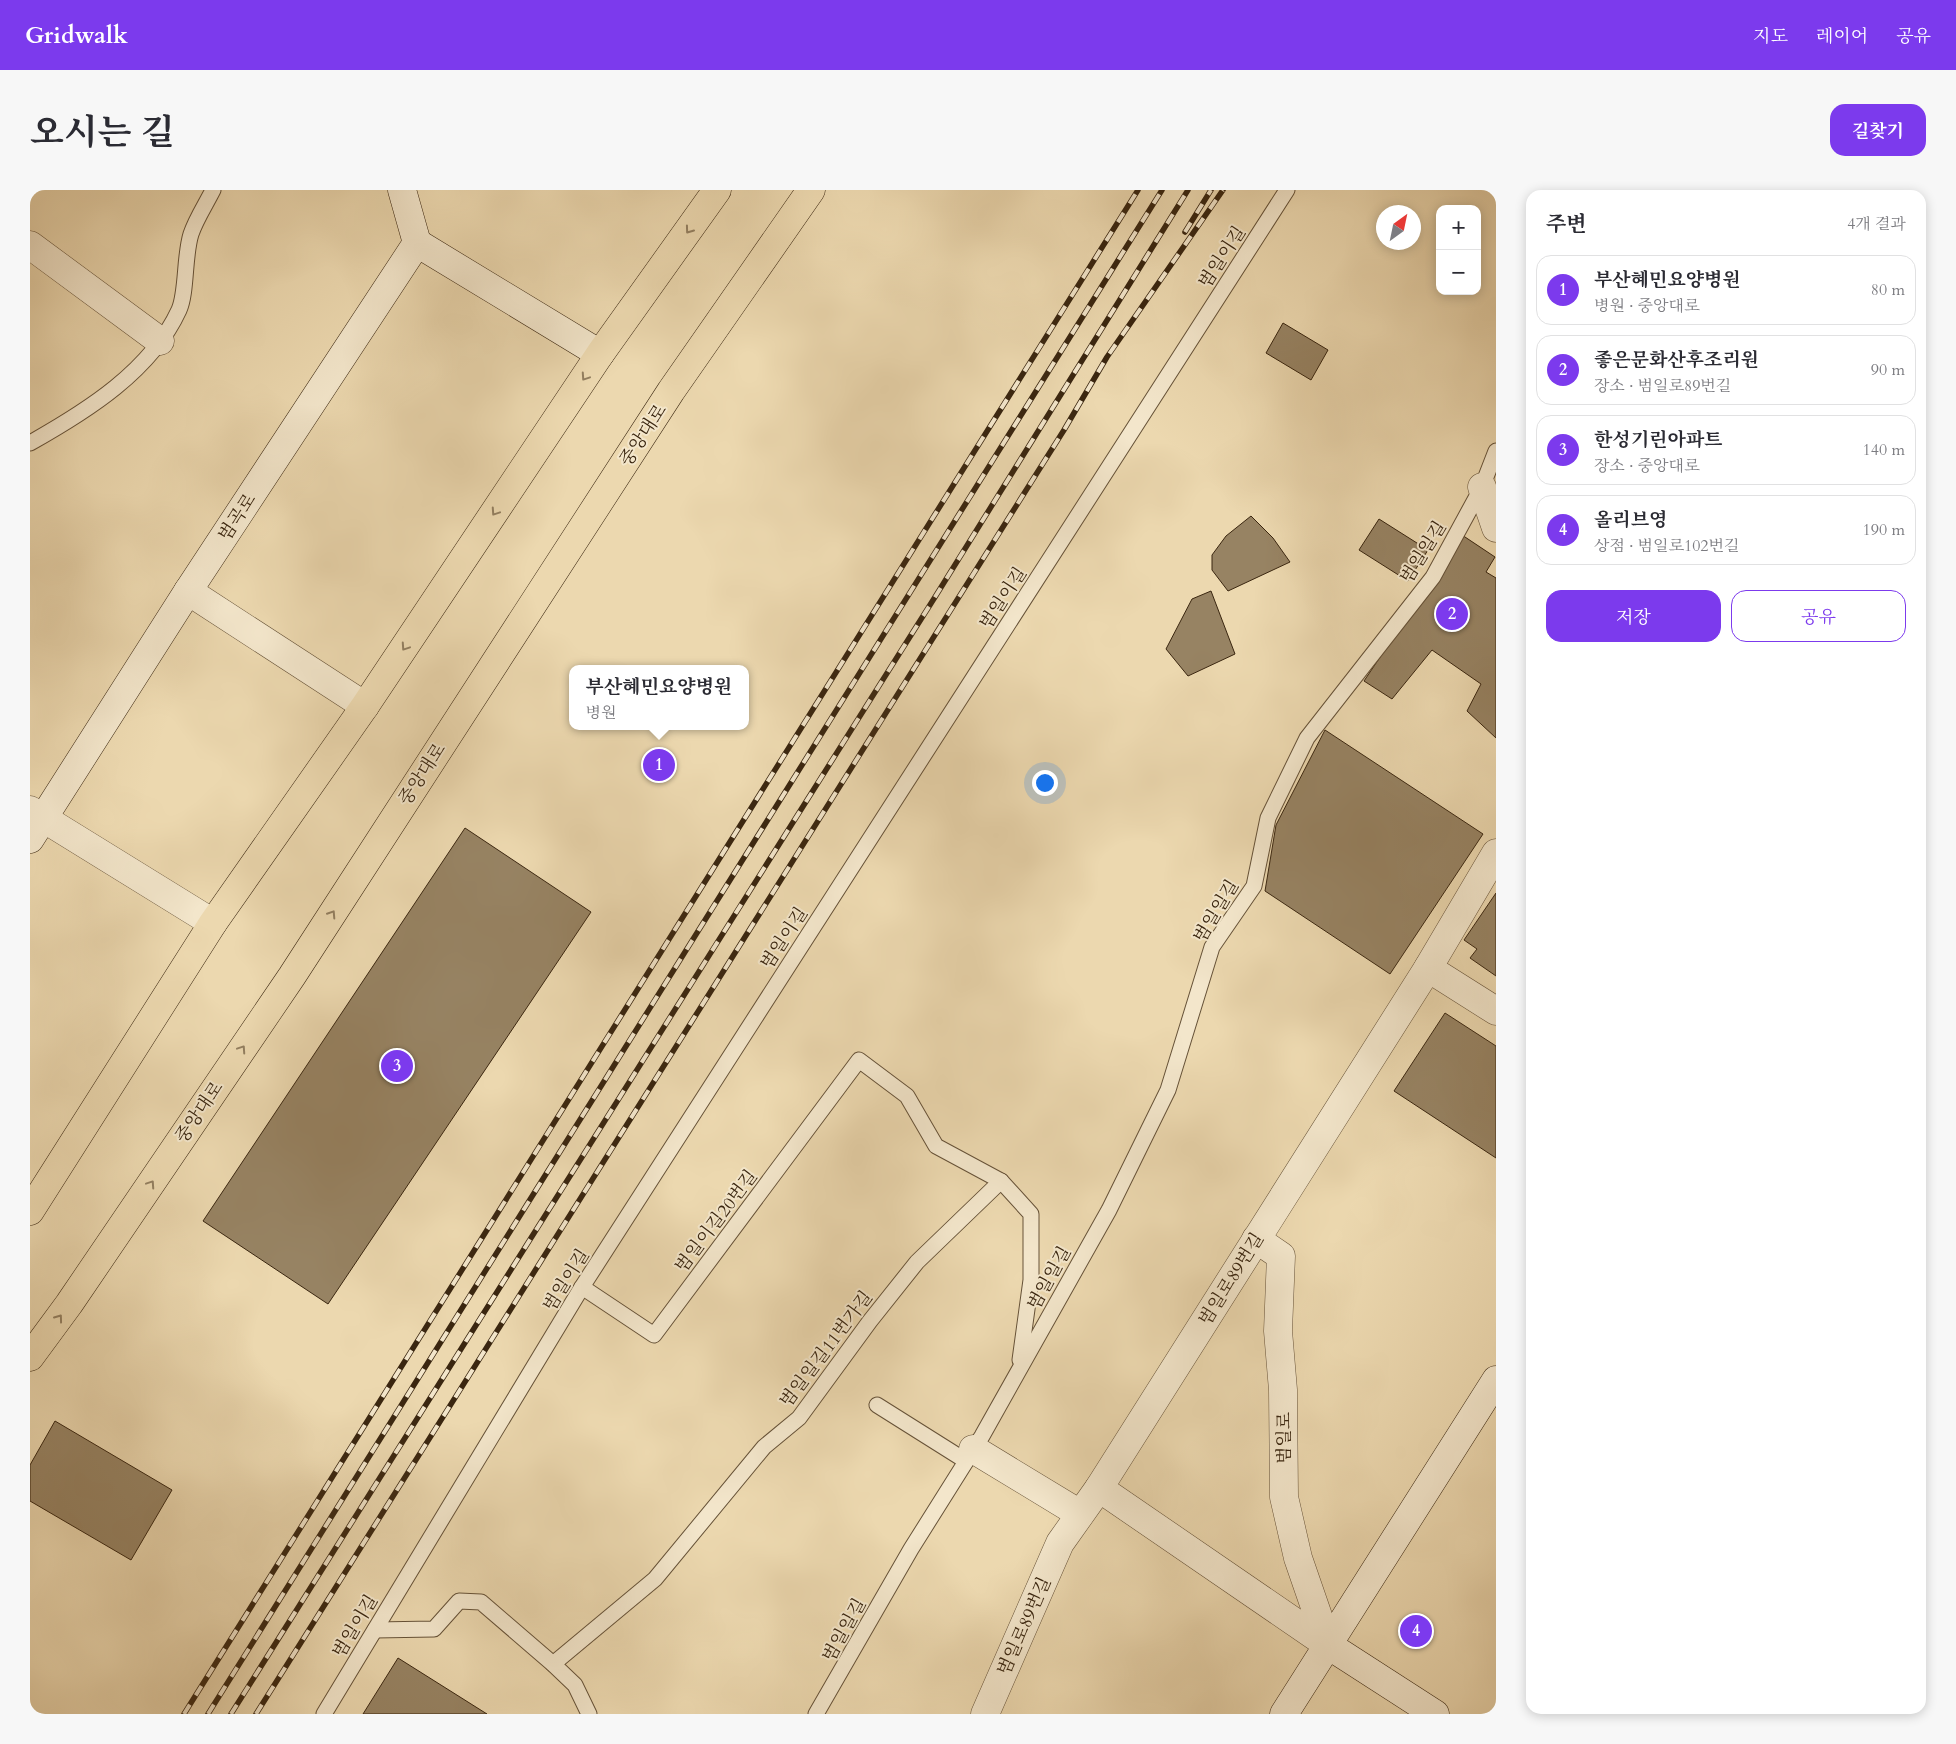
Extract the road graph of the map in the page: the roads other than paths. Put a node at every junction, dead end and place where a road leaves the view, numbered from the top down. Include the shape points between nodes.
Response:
1 (213, 190) edge
2 (402, 190) edge
3 (718, 190) edge
4 (811, 190) edge
5 (1287, 190) edge
6 (417, 243) junction
7 (30, 244) edge
8 (160, 341) junction
9 (600, 354) junction
10 (30, 443) edge
11 (1496, 451) edge
12 (1482, 487) junction
13 (1496, 528) edge
14 (188, 591) junction
15 (365, 706) junction
16 (34, 822) edge
17 (1496, 853) edge
18 (213, 923) junction
19 (1428, 968) junction
20 (1496, 1011) edge
21 (1001, 1181) junction
22 (30, 1211) edge
23 (1256, 1239) junction
24 (582, 1287) junction
25 (30, 1357) edge
26 (1019, 1369) junction
27 (1496, 1380) edge
28 (877, 1405) dead end
29 (970, 1455) junction
30 (1099, 1488) junction
31 (1080, 1514) junction
32 (375, 1630) junction
33 (1328, 1644) junction
34 (553, 1664) junction
35 (324, 1714) edge
36 (589, 1714) edge
37 (816, 1714) edge
38 (985, 1714) edge
39 (1284, 1714) edge
40 (1434, 1714) edge

1 - 8 lane via 191,234 180,308
2 - 6 street
3 -> 9 main road
25 -> 4 main road, 중앙대로 via 292,976 671,392
5 - 24 lane, 범일이길
6 - 9 street
6 - 14 street, 범곡로
7 - 8 street
8 - 10 lane via 140,366 109,392
9 -> 15 main road
11 - 12 lane, 범일일길
12 - 13 street
12 - 26 lane, 범일일길 via 1433,577 1307,738 1268,818 1254,886 1212,947 1168,1090 1109,1210
14 - 15 street
14 - 16 street, 범곡로
15 - 18 main road
16 - 18 street
17 - 19 street, 범일로89번길
18 - 22 main road
19 - 20 street
19 - 23 street, 범일로89번길
21 - 24 lane, 범일이길20번길 via 936,1146 907,1096 859,1060 654,1335
21 - 26 lane via 1031,1214 1031,1280
21 - 34 lane, 범일일길11번가길 via 917,1262 800,1418 764,1447 655,1579
23 - 30 street, 범일로89번길
23 - 33 street, 범일로 via 1281,1256 1278,1331 1283,1390 1284,1497 1298,1558
24 - 32 lane, 범일이길
26 - 29 lane, 범일일길
27 - 33 street
28 - 29 lane
29 - 31 street
29 - 37 lane, 범일일길 via 911,1549
30 - 31 street, 범일로89번길
30 - 33 street
31 - 38 street, 범일로89번길 via 1060,1543
32 - 34 lane via 434,1629 459,1601 481,1602
32 - 35 lane, 범일이길
33 - 39 street
33 - 40 street
34 - 36 lane via 575,1685

